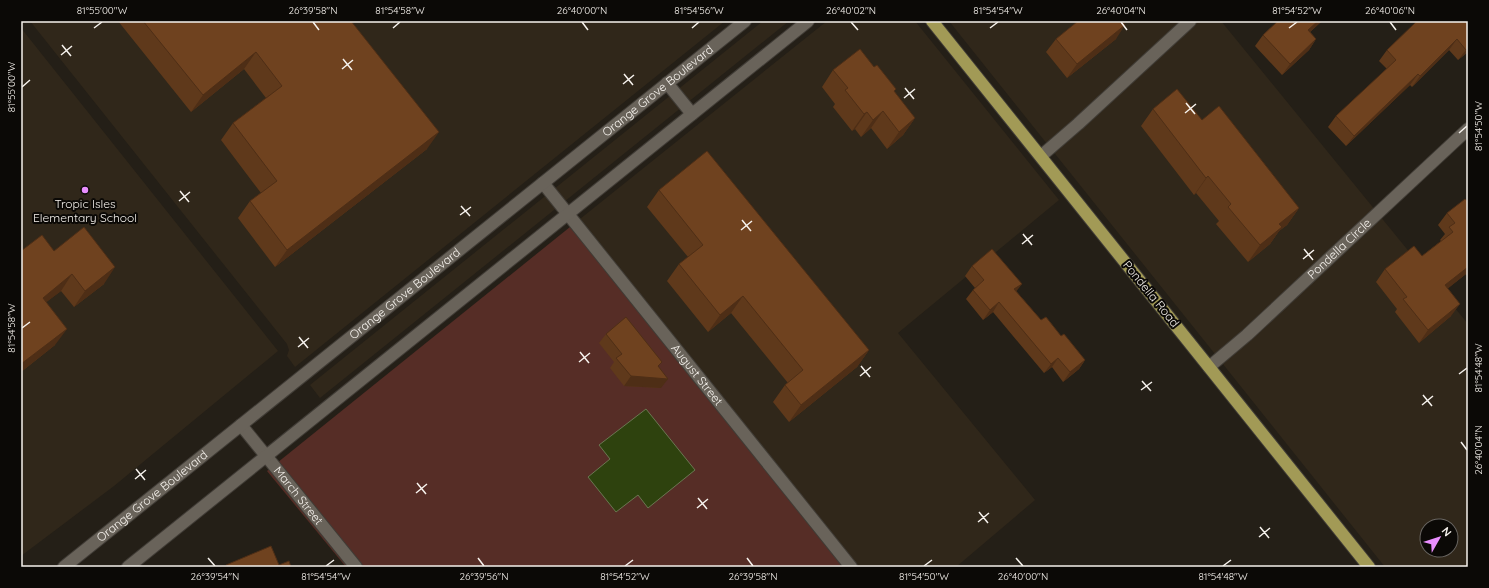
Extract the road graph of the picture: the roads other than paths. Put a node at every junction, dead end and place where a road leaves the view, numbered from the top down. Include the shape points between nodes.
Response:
1 (745, 21) edge
2 (808, 21) edge
3 (932, 21) edge
4 (1190, 21) edge
5 (667, 83) junction
6 (692, 114) junction
7 (1468, 129) edge
8 (1041, 156) junction
9 (543, 183) junction
10 (568, 214) junction
11 (1209, 367) junction
12 (241, 425) junction
13 (267, 456) junction
14 (64, 567) edge
15 (128, 567) edge
16 (356, 567) edge
17 (851, 567) edge
18 (1369, 567) edge

1 - 5 street, Orange Grove Boulevard
2 - 6 street
3 - 8 main road, Pondella Road
4 - 8 street
5 - 6 street
5 - 9 street, Orange Grove Boulevard
6 - 10 street
7 - 11 street, Pondella Circle via 1247,335
8 - 11 main road, Pondella Road
9 - 10 street, August Street
9 - 12 street, Orange Grove Boulevard
10 - 13 street
10 - 17 street, August Street
11 - 18 main road, Pondella Road
12 - 13 street, March Street
12 - 14 street, Orange Grove Boulevard
13 - 15 street
13 - 16 street, March Street

